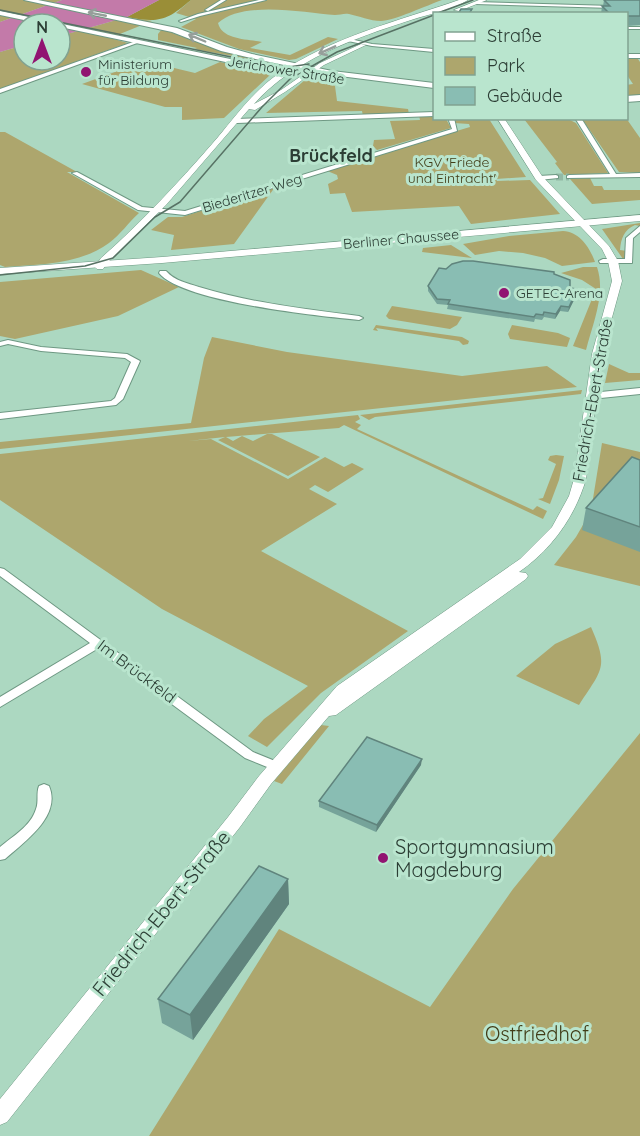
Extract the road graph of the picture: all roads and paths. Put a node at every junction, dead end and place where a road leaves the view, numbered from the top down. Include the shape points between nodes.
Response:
1 (28, 0) edge
2 (224, 0) edge
3 (264, 0) edge
4 (455, 0) edge
5 (464, 0) edge
6 (483, 0) edge
7 (476, 3) junction
8 (592, 3) edge
9 (583, 7) junction
10 (618, 7) edge
11 (451, 12) edge
12 (587, 12) edge
13 (199, 15) junction
14 (433, 19) edge
15 (181, 21) dead end
16 (72, 28) edge
17 (404, 29) dead end
18 (383, 37) dead end
19 (350, 40) junction
20 (138, 42) junction
21 (366, 44) junction
22 (433, 49) edge
23 (296, 66) junction
24 (286, 72) junction
25 (309, 72) junction
26 (433, 87) edge
27 (0, 91) edge
28 (433, 92) edge
29 (433, 114) edge
30 (240, 117) junction
31 (452, 120) edge
32 (501, 120) edge
33 (579, 120) edge
34 (75, 173) dead end
35 (614, 175) junction
36 (640, 175) edge
37 (556, 177) tunnel mouth
38 (569, 177) tunnel mouth
39 (539, 178) junction
40 (153, 211) junction
41 (640, 218) edge
42 (580, 223) junction
43 (640, 228) edge
44 (608, 261) junction
45 (101, 264) junction
46 (0, 271) edge
47 (163, 273) dead end
48 (0, 276) edge
49 (359, 318) dead end
50 (0, 344) edge
51 (640, 392) edge
52 (591, 396) junction
53 (0, 416) edge
54 (0, 571) edge
55 (98, 643) junction
56 (0, 703) edge
57 (276, 766) junction
58 (44, 789) dead end
59 (0, 855) edge
60 (4, 1109) edge

23 -> 1 main road, Jerichower Straße via 230,51 155,26
2 - 13 street
3 - 13 street
4 - 5 street
5 - 19 street
6 - 7 street
7 - 9 street
7 - 11 street
8 - 9 street
8 - 10 street
9 - 12 street
13 - 15 street
14 - 17 street
16 - 20 main road, Jerichower Straße
18 - 21 street
19 - 21 street
19 -> 23 street
20 - 24 main road, Jerichower Straße
20 - 27 street
21 - 22 street
21 - 25 street
23 - 24 street
23 - 25 main road, Jerichower Straße
24 - 25 main road, Jerichower Straße
24 - 30 street via 257,96
25 - 26 main road, Jerichower Straße
25 - 28 main road, Jerichower Straße
25 - 30 street
29 - 30 street
30 - 40 street
31 - 40 street, Biederitzer Weg via 454,130 189,213
32 - 39 street
33 - 35 street
34 - 40 street via 140,209
35 - 36 street
35 - 38 street
37 - 39 street
39 - 42 street
40 - 45 street
41 - 42 main road, Berliner Chaussee
42 - 44 street via 589,229
42 - 45 main road, Berliner Chaussee via 143,264
43 - 44 street via 630,238 629,261
44 - 52 street, Friedrich-Ebert-Straße via 617,278 597,354
45 - 46 main road, Berliner Chaussee
45 - 48 main road, Berliner Chaussee
47 - 49 street via 186,285 241,302
50 - 53 street via 127,356 136,361 119,399 113,403
51 - 52 street
52 - 57 street, Friedrich-Ebert-Straße via 575,496 543,552 519,577 310,726
54 - 55 street, Im Brückfeld
55 - 56 street
55 - 57 street, Im Brückfeld via 249,755
57 - 60 street, Friedrich-Ebert-Straße
58 - 59 street via 46,804 42,817

